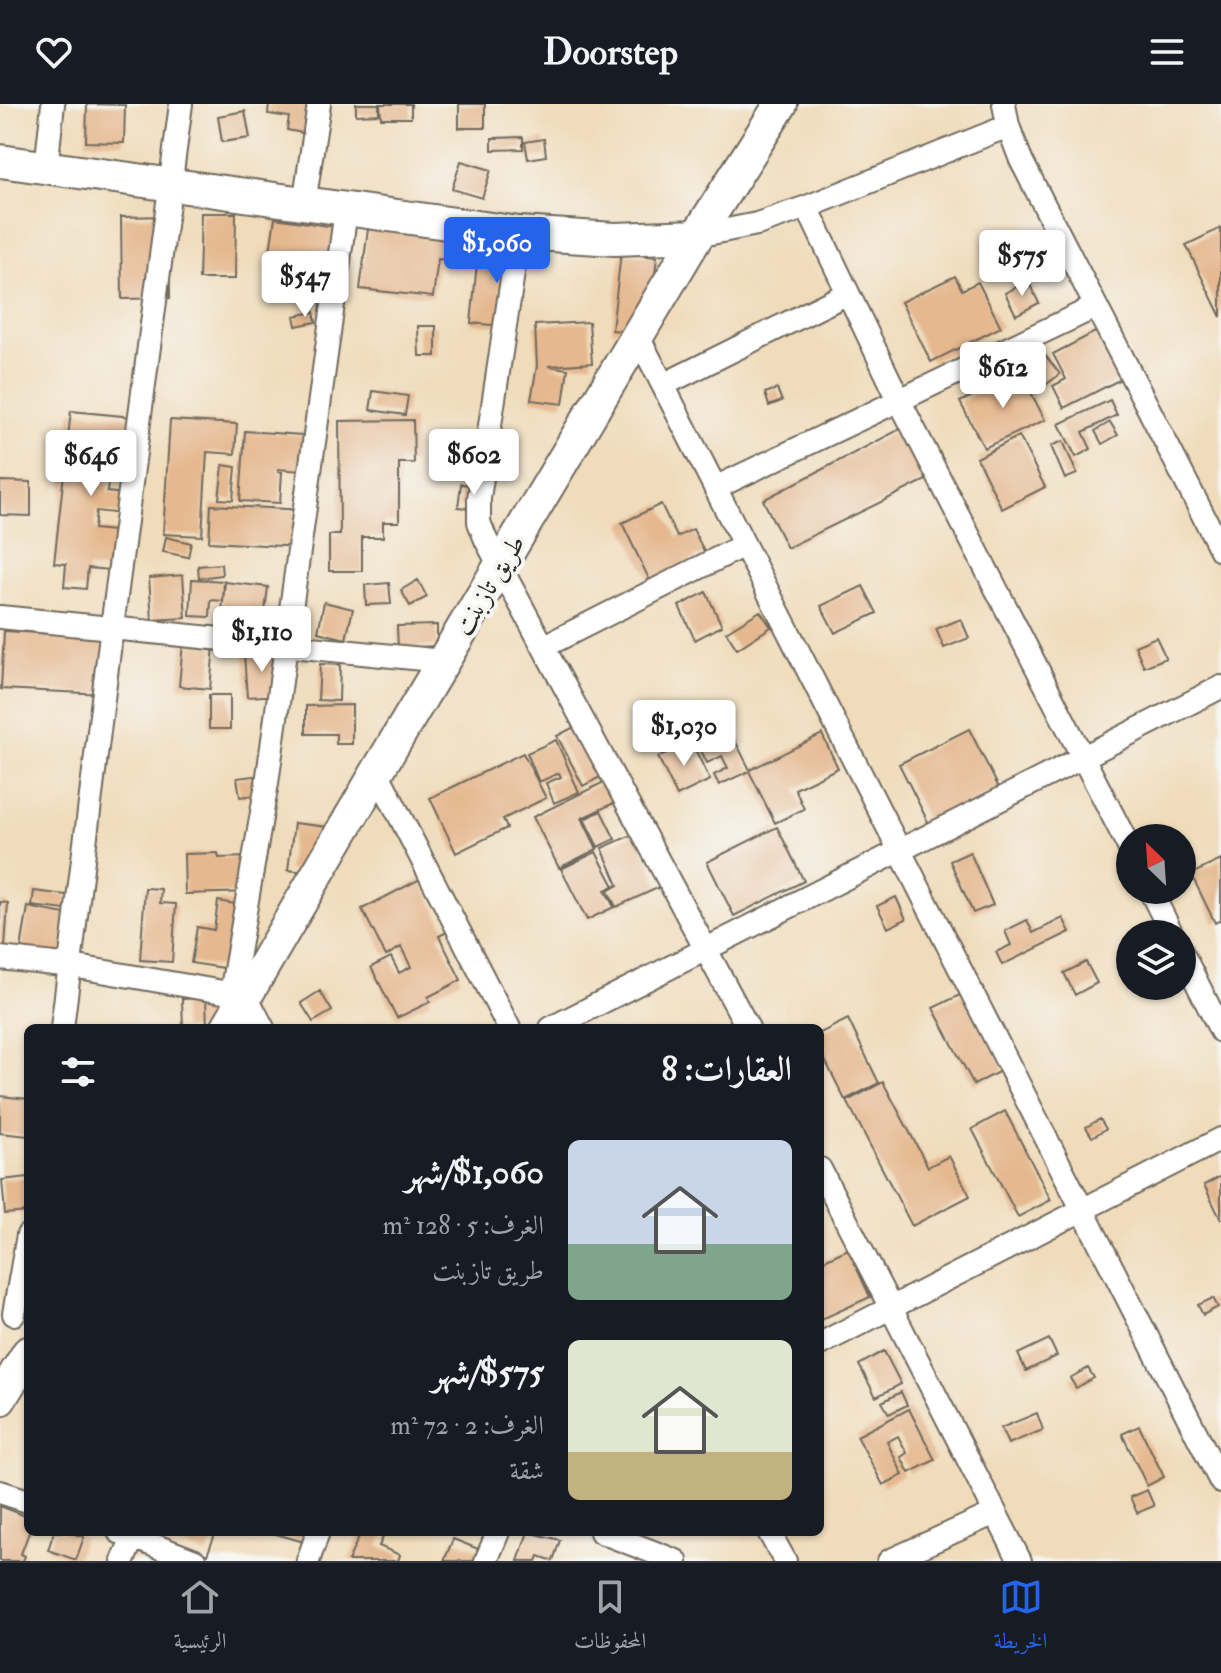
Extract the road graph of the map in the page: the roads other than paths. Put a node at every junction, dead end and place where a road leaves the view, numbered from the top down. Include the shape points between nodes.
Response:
1 (53, 104) edge
2 (181, 104) edge
3 (319, 104) edge
4 (781, 104) edge
5 (1006, 115) edge
6 (1, 168) edge
7 (46, 168) junction
8 (171, 187) junction
9 (304, 204) junction
10 (807, 207) junction
11 (346, 210) junction
12 (519, 233) junction
13 (697, 236) junction
14 (848, 293) junction
15 (1095, 307) junction
16 (638, 336) junction
17 (663, 385) junction
18 (899, 400) junction
19 (715, 488) junction
20 (744, 545) junction
21 (1221, 550) edge
22 (501, 565) junction
23 (0, 617) edge
24 (112, 627) junction
25 (285, 646) junction
26 (545, 646) junction
27 (443, 661) junction
28 (1221, 687) edge
29 (1084, 757) junction
30 (377, 772) junction
31 (1118, 824) edge
32 (898, 850) junction
33 (708, 948) junction
34 (0, 958) edge
35 (72, 966) junction
36 (1196, 981) edge
37 (239, 995) junction
38 (63, 1024) edge
39 (228, 1024) edge
40 (260, 1024) edge
41 (507, 1024) edge
42 (559, 1024) edge
43 (746, 1024) edge
44 (1221, 1031) edge
45 (1221, 1139) edge
46 (824, 1177) edge
47 (1082, 1211) junction
48 (24, 1258) edge
49 (891, 1308) junction
50 (14, 1315) edge
51 (824, 1342) edge
52 (24, 1360) edge
53 (0, 1399) edge
54 (1221, 1482) edge
55 (0, 1492) edge
56 (24, 1500) edge
57 (995, 1513) junction
58 (129, 1536) edge
59 (134, 1536) edge
60 (317, 1536) edge
61 (496, 1536) edge
62 (609, 1536) edge
63 (771, 1536) edge
64 (647, 1555) edge
65 (123, 1561) edge
66 (195, 1561) edge
67 (308, 1561) edge
68 (486, 1561) edge
69 (676, 1561) edge
70 (785, 1561) edge
71 (889, 1561) edge
72 (1020, 1561) edge

1 - 7 street
2 - 8 street
3 - 9 street
4 - 13 street, طريق تازبنت
5 - 10 street
5 - 15 street via 1021,160
6 - 7 street
7 - 8 street
8 - 9 street
8 - 24 street
9 - 11 street
10 - 13 street
10 - 14 street
11 - 12 street
11 - 25 street
12 - 13 street via 615,239
12 - 22 street via 479,498 479,522
13 - 16 street, طريق تازبنت
14 - 17 street
14 - 18 street
15 - 18 street
15 - 21 street
16 - 17 street
16 - 22 street, طريق تازبنت
17 - 19 street
18 - 19 street
18 - 29 street
19 - 20 street
20 - 26 street
20 - 32 street
22 - 26 street
22 - 27 street, طريق تازبنت
23 - 24 street
24 - 25 street
24 - 35 street
25 - 27 street
25 - 37 street
26 - 33 street
27 - 30 street, طريق تازبنت
28 - 29 street
29 - 31 street
29 - 32 street
30 - 37 street, طريق تازبنت
30 - 41 street
32 - 33 street
32 - 47 street
33 - 42 street
33 - 43 street
34 - 35 street
35 - 37 street
35 - 38 street
36 - 44 street
37 - 39 street, طريق تازبنت
37 - 40 street
45 - 47 street
46 - 49 street
47 - 49 street
47 - 54 street
48 - 50 street
49 - 51 street
49 - 57 street
52 - 53 street
55 - 56 street
57 - 71 street
57 - 72 street
58 - 65 street
59 - 66 street
60 - 67 street
61 - 68 street
62 - 64 street
63 - 70 street
64 - 69 street

